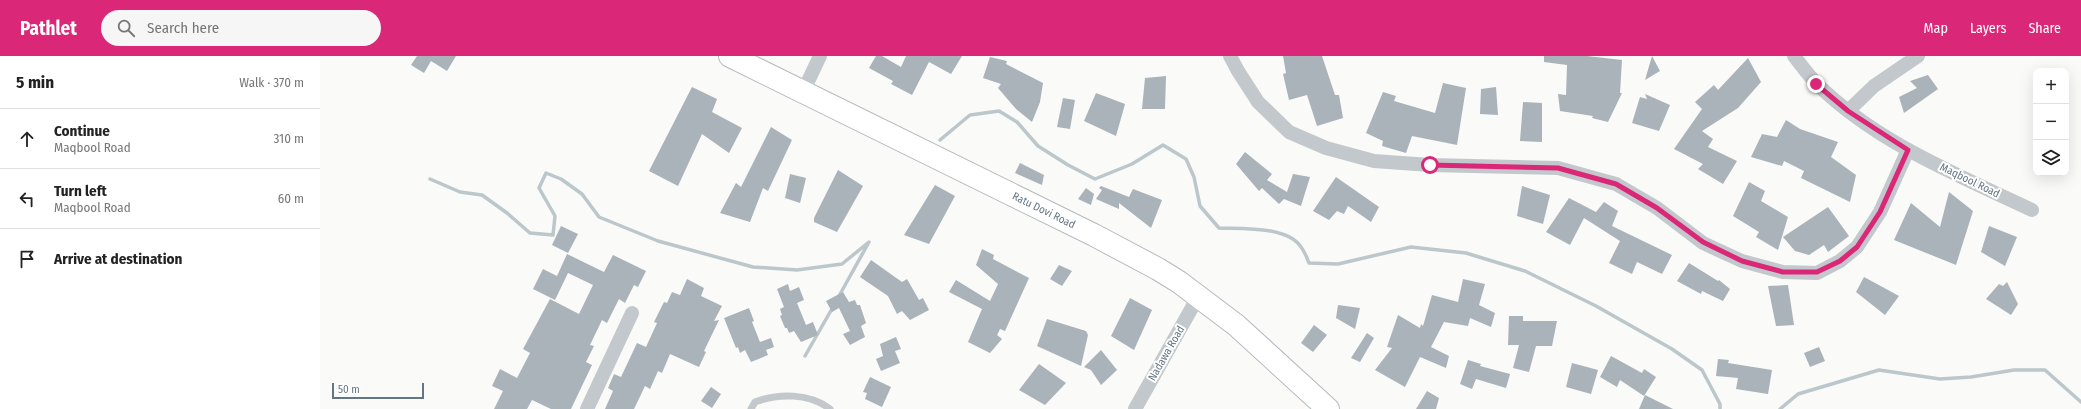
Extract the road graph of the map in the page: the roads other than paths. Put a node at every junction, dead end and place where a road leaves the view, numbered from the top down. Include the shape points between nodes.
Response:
1 (730, 56) edge
2 (820, 56) edge
3 (1230, 56) edge
4 (1794, 56) edge
5 (1918, 56) edge
6 (803, 92) junction
7 (1848, 111) junction
8 (1908, 150) junction
9 (2032, 210) dead end
10 (1198, 297) junction
11 (632, 313) dead end
12 (587, 409) edge
13 (751, 409) edge
14 (830, 409) edge
15 (1135, 409) edge
16 (1328, 409) edge

1 - 6 main road, Ratu Dovi Road
2 - 6 street
3 - 8 street via 1258,102 1278,122 1289,132 1326,148 1374,161 1558,168 1616,184 1657,208 1703,242 1742,261 1783,272 1817,272 1840,261 1857,247 1880,212
4 - 7 street, Maqbool Road via 1816,84
5 - 7 street via 1874,86
6 - 10 main road, Ratu Dovi Road via 1094,235 1158,269
7 - 8 street, Maqbool Road
8 - 9 street, Maqbool Road
10 - 15 street, Nadawa Road
10 - 16 main road, Ratu Dovi Road via 1236,325
11 - 12 street
13 - 14 lane via 755,402 766,397 782,396 809,398 820,401

